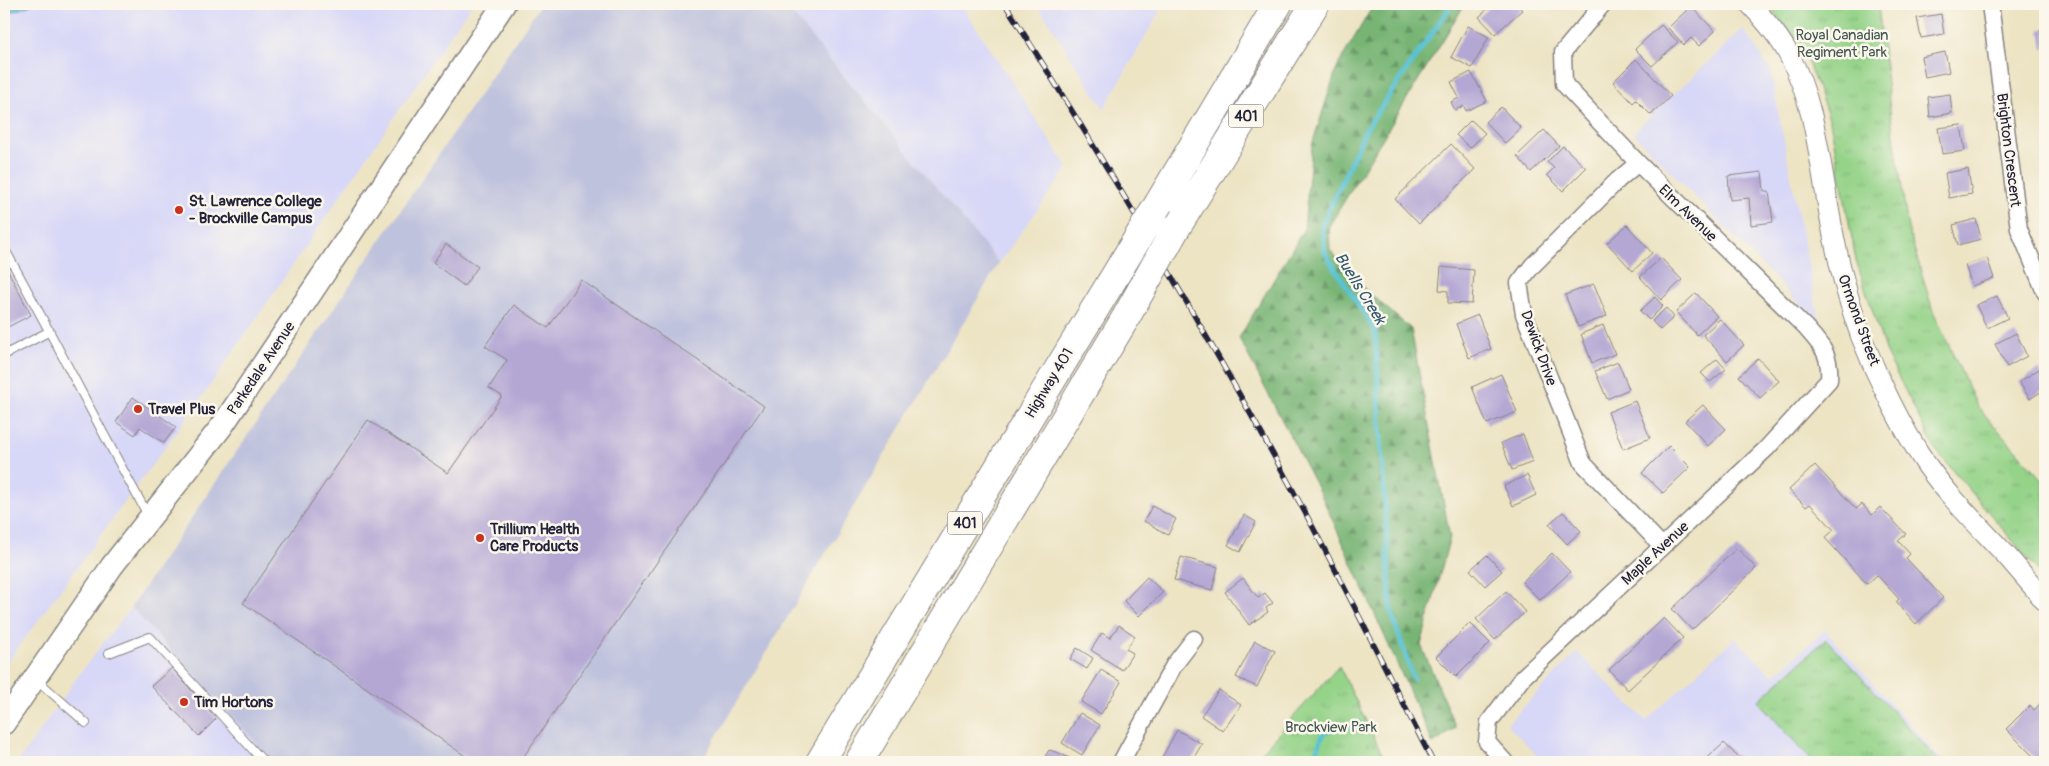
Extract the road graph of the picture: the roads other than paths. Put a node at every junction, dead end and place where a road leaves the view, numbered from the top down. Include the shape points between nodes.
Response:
1 (503, 4) edge
2 (1278, 4) edge
3 (1316, 4) edge
4 (1604, 4) edge
5 (1750, 4) edge
6 (1990, 4) edge
7 (1638, 163) junction
8 (4, 248) edge
9 (2045, 292) edge
10 (50, 331) junction
11 (4, 355) edge
12 (1829, 367) joint
13 (149, 517) junction
14 (1662, 546) junction
15 (2045, 601) edge
16 (1194, 639) dead end
17 (109, 653) dead end
18 (35, 678) junction
19 (4, 723) edge
20 (86, 723) dead end
21 (264, 762) edge
22 (820, 762) edge
23 (859, 762) edge
24 (1121, 762) edge
25 (1505, 762) edge

1 - 13 main road, Parkedale Avenue via 222,426
2 - 22 highway, Highway 401 / 401, bridge
3 - 23 highway, 401, bridge via 1176,228
4 - 7 street, Elm Avenue via 1563,52 1564,84
5 - 15 street, Ormond Street via 1770,25 1802,84 1819,147 1840,271 1861,336 1890,399 1926,464
6 - 9 street, Brighton Crescent via 2019,229
7 - 12 street, Elm Avenue via 1806,328 1824,349
7 - 14 street, Dewick Drive via 1532,266 1519,283 1524,314 1583,463
8 - 10 lane
10 - 11 lane
10 - 13 lane
12 - 14 street, Maple Avenue via 1829,380 1766,449
13 - 18 main road, Parkedale Avenue
14 - 25 street, Maple Avenue via 1523,677 1489,722 1487,742
16 - 24 street via 1174,665
17 - 21 lane via 150,637
18 - 19 main road, Parkedale Avenue
18 - 20 lane

